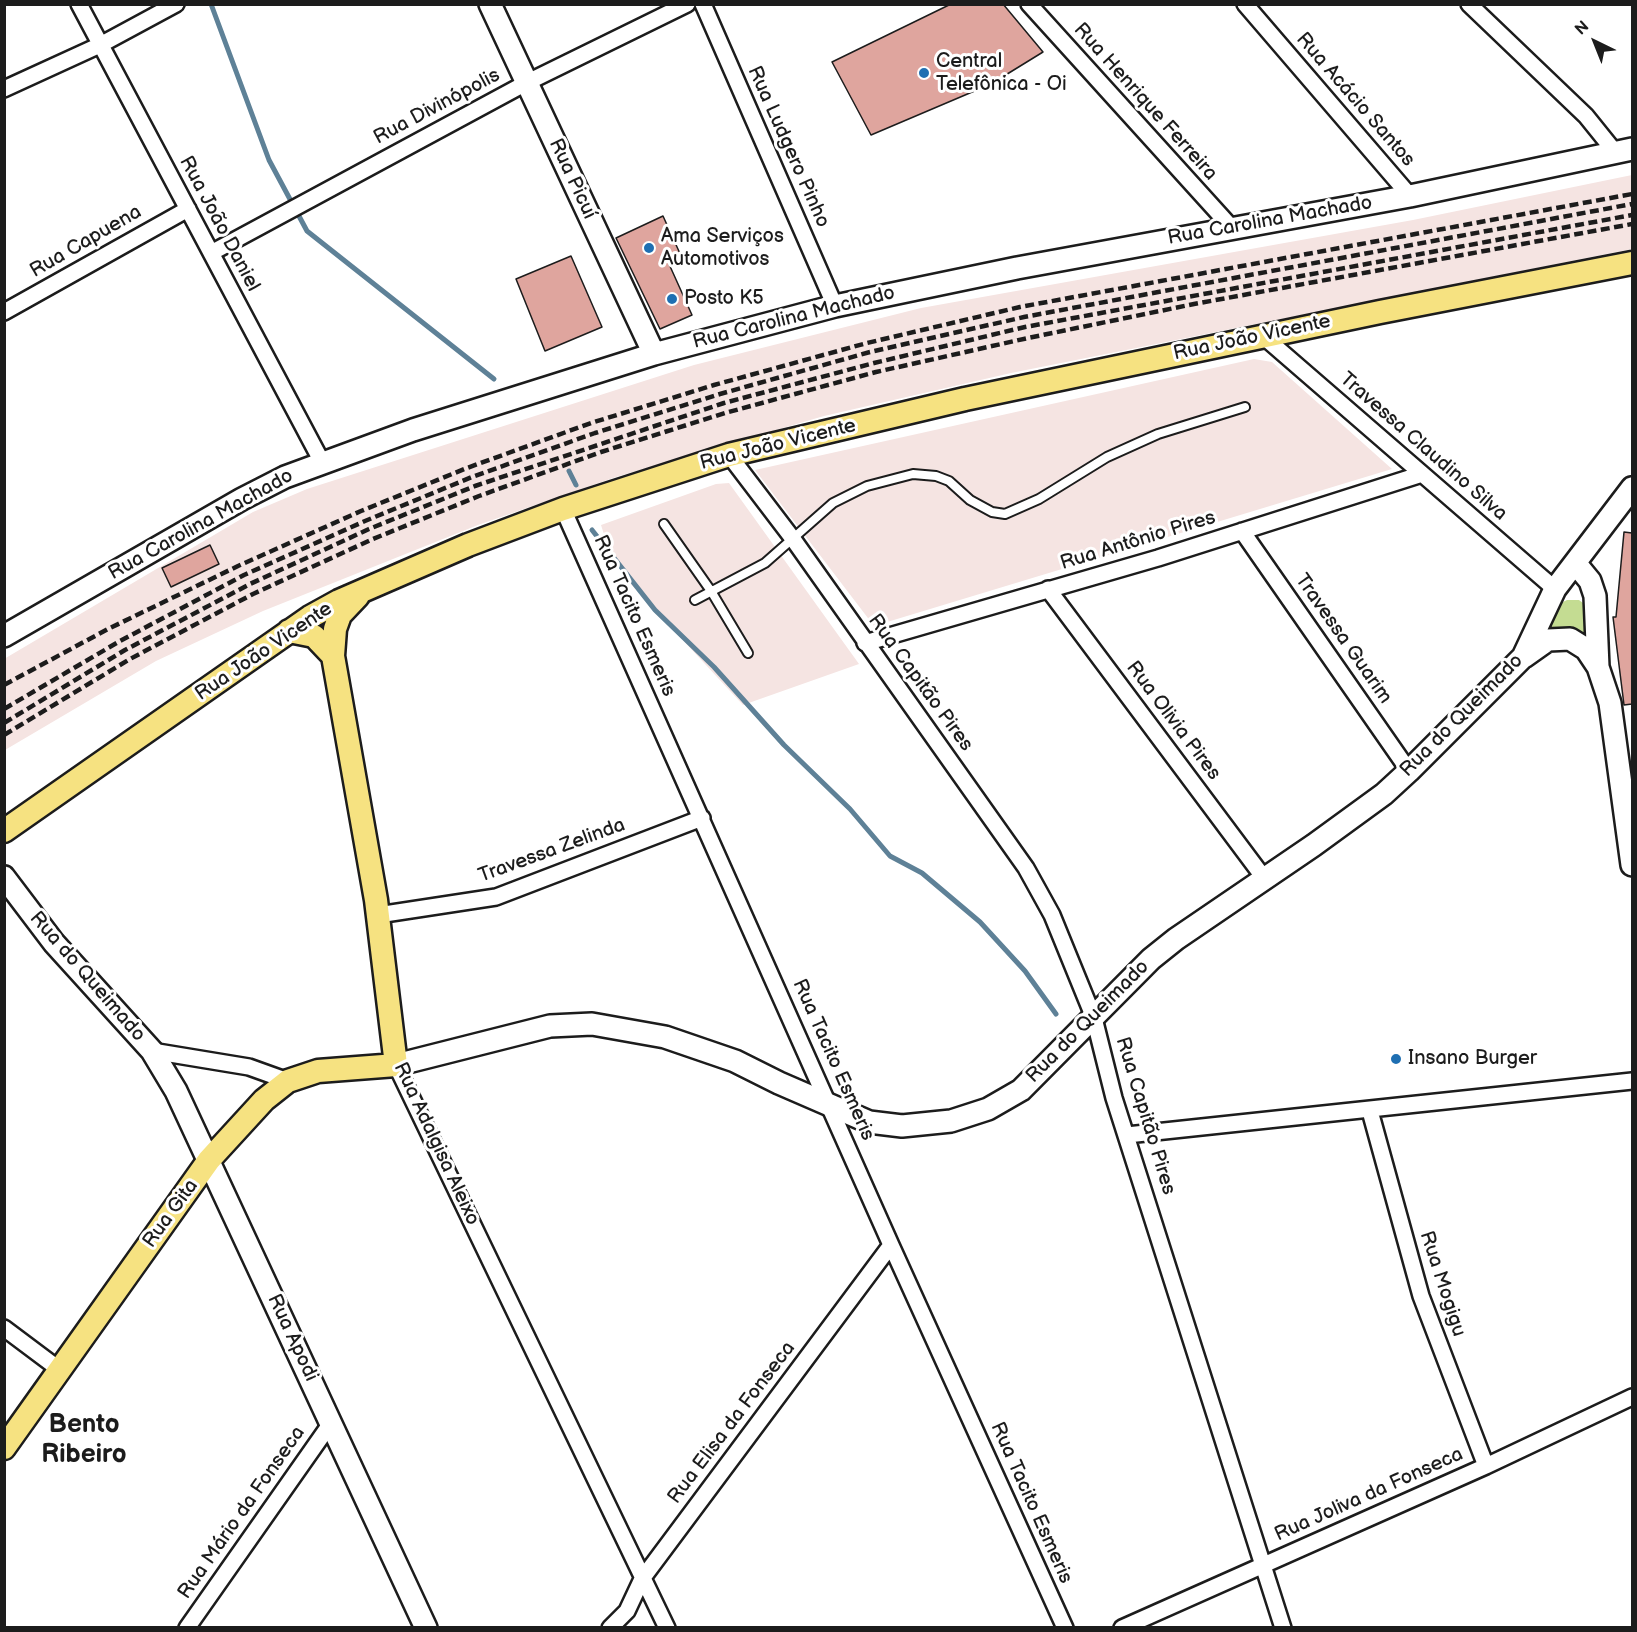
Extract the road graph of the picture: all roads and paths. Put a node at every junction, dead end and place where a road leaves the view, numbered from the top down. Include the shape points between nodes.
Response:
1 (79, 4) edge
2 (176, 4) edge
3 (490, 4) edge
4 (687, 4) edge
5 (704, 4) edge
6 (1029, 4) edge
7 (1245, 4) edge
8 (1469, 4) edge
9 (100, 45) junction
10 (526, 83) junction
11 (4, 89) edge
12 (1624, 151) edge
13 (1410, 196) junction
14 (188, 209) junction
15 (1231, 228) junction
16 (211, 253) junction
17 (1632, 263) edge
18 (835, 306) junction
19 (4, 312) edge
20 (1263, 336) junction
21 (654, 354) junction
22 (1245, 407) dead end
23 (729, 455) junction
24 (322, 462) junction
25 (1422, 474) junction
26 (1632, 488) edge
27 (563, 509) junction
28 (664, 524) dead end
29 (1242, 531) junction
30 (792, 539) junction
31 (1576, 564) junction
32 (1048, 589) junction
33 (1555, 589) junction
34 (711, 591) junction
35 (360, 594) junction
36 (695, 600) dead end
37 (289, 631) junction
38 (4, 636) edge
39 (865, 643) junction
40 (748, 653) dead end
41 (333, 656) junction
42 (1523, 657) junction
43 (1598, 667) junction
44 (1409, 771) junction
45 (702, 818) junction
46 (4, 831) edge
47 (1632, 865) edge
48 (4, 877) edge
49 (1263, 878) junction
50 (378, 915) junction
51 (1094, 1018) junction
52 (152, 1051) junction
53 (396, 1065) junction
54 (288, 1081) junction
55 (1632, 1081) edge
56 (830, 1104) junction
57 (1370, 1111) junction
58 (1127, 1135) junction
59 (209, 1160) junction
60 (891, 1245) junction
61 (4, 1328) edge
62 (60, 1370) junction
63 (1632, 1397) edge
64 (331, 1423) junction
65 (4, 1448) edge
66 (1486, 1466) junction
67 (1265, 1564) junction
68 (642, 1579) junction
69 (187, 1628) edge
70 (426, 1628) edge
71 (610, 1628) edge
72 (667, 1628) edge
73 (1065, 1628) edge
74 (1122, 1628) edge
75 (1283, 1628) edge

1 - 9 street, Rua João Daniel
2 - 9 street
3 - 10 main road, Rua Picuí
4 - 10 street, Rua Divinópolis
5 - 18 street, Rua Ludgero Pinho
6 - 15 street, Rua Henrique Ferreira
7 - 13 street, Rua Acácio Santos
8 - 12 street
9 - 11 street
9 - 14 street, Rua João Daniel
10 - 16 street, Rua Divinópolis
10 - 21 main road, Rua Picuí
12 - 13 main road, Rua Carolina Machado
13 - 15 main road, Rua Carolina Machado
14 - 16 street, Rua João Daniel
14 - 19 street, Rua Capuena
15 - 18 main road, Rua Carolina Machado
16 - 24 street, Rua João Daniel
17 - 20 main road, Rua João Vicente
18 - 21 main road, Rua Carolina Machado
20 - 23 main road, Rua João Vicente via 964,399
20 - 25 street, Travessa Claudino Silva
21 - 24 main road, Rua Carolina Machado
22 - 30 lane via 1158,434 1107,457 1039,499 1005,514 970,500 949,481 913,474 867,486 833,503
23 - 27 main road, Rua João Vicente
23 - 30 street, Rua Capitão Pires
24 - 38 main road, Rua Carolina Machado via 242,499
25 - 29 street, Rua Antônio Pires
25 - 33 street, Travessa Claudino Silva
26 - 31 main road, Rua do Queimado
27 - 35 main road, Rua João Vicente via 468,545
27 - 45 street, Rua Tacito Esmeris
28 - 34 lane
29 - 32 street, Rua Antônio Pires
29 - 44 street, Travessa Guarim
30 - 34 lane via 765,563
30 - 39 street, Rua Capitão Pires
31 - 33 main road, Rua do Queimado
31 - 43 main road via 1590,581 1595,597
32 - 39 street, Rua Antônio Pires
32 - 49 street, Rua Olivia Pires
33 - 42 main road, Rua do Queimado
34 - 36 lane
34 - 40 lane
35 - 37 main road, Rua João Vicente via 339,601
35 - 41 main road, Rua Adalgisa Aleixo via 340,615
37 - 41 main road via 314,636
37 - 46 main road, Rua João Vicente
39 - 51 street, Rua Capitão Pires via 1026,868 1052,915
41 - 50 main road, Rua Adalgisa Aleixo
42 - 43 main road via 1548,640 1570,639 1586,649
42 - 44 main road, Rua do Queimado
43 - 47 main road via 1610,703
44 - 49 main road, Rua do Queimado via 1323,839
45 - 50 street, Travessa Zelinda via 496,897
45 - 56 street, Rua Tacito Esmeris
48 - 52 main road, Rua do Queimado via 54,943
49 - 51 main road, Rua do Queimado via 1151,959
50 - 53 main road, Rua Adalgisa Aleixo
51 - 56 main road, Rua do Queimado via 1021,1090 988,1109 951,1122 902,1126 869,1122
51 - 58 street, Rua Capitão Pires
52 - 54 street, Rua do Queimado via 249,1067
52 - 59 main road, Rua Apodi
53 - 54 main road, Rua Gita via 318,1071
53 - 56 main road, Rua do Queimado via 550,1026 592,1024 665,1037 735,1061
53 - 68 street, Rua Adalgisa Aleixo
54 - 59 main road, Rua Gita via 264,1100
55 - 57 street
56 - 60 street, Rua Tacito Esmeris
57 - 58 street
57 - 66 street, Rua Mogigu via 1421,1296
58 - 67 street, Rua Capitão Pires
59 - 62 main road, Rua Gita
59 - 64 main road, Rua Apodi
60 - 68 street, Rua Elisa da Fonseca
60 - 73 street, Rua Tacito Esmeris
61 - 62 street
62 - 65 main road, Rua Gita
63 - 66 street, Rua Joliva da Fonseca
64 - 69 street, Rua Mário da Fonseca
64 - 70 main road, Rua Apodi
66 - 67 street, Rua Joliva da Fonseca
67 - 74 street, Rua Joliva da Fonseca
67 - 75 street, Rua Capitão Pires
68 - 71 street, Rua Elisa da Fonseca via 627,1611
68 - 72 street, Rua Adalgisa Aleixo

